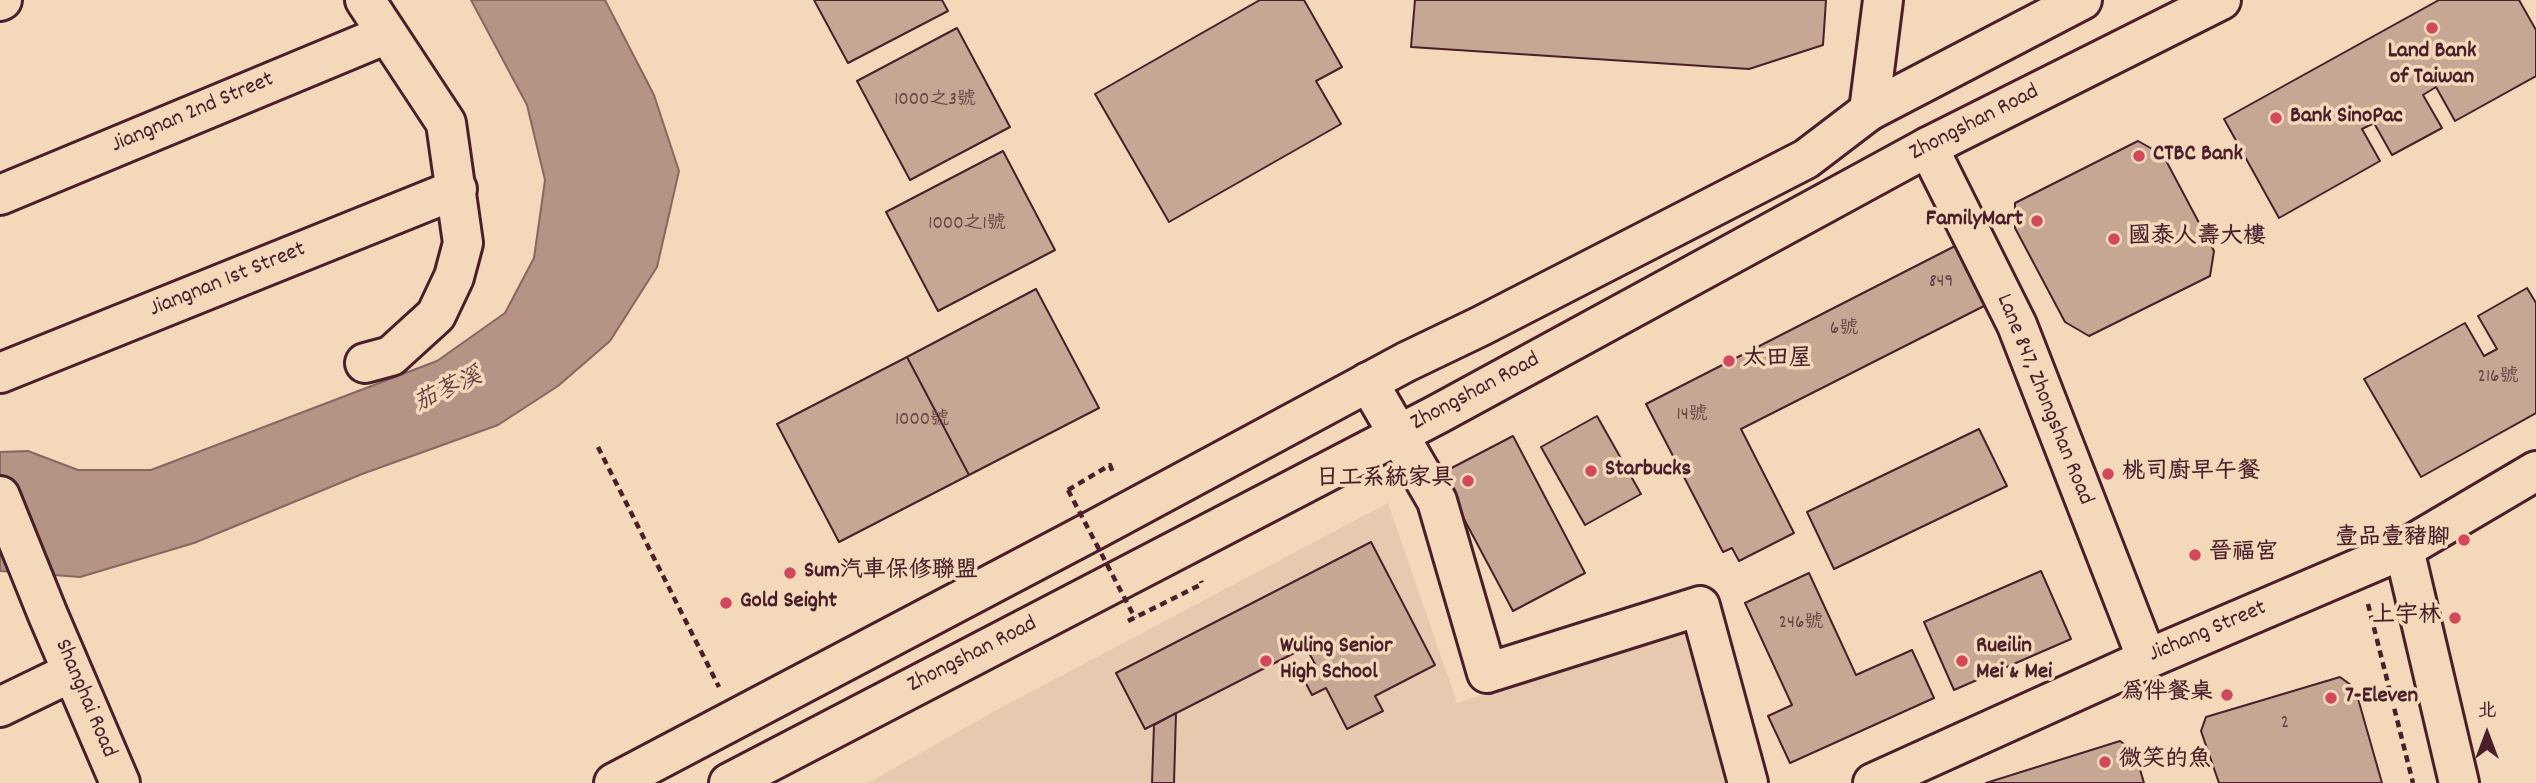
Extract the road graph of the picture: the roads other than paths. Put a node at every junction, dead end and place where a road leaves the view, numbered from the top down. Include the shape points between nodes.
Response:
1 (365, 0) edge
2 (1883, 0) edge
3 (2082, 0) edge
4 (2221, 0) edge
5 (387, 34) junction
6 (1869, 111) junction
7 (1928, 147) junction
8 (457, 189) junction
9 (0, 195) edge
10 (365, 363) dead end
11 (0, 373) edge
12 (1368, 382) junction
13 (1400, 434) junction
14 (2536, 471) edge
15 (0, 496) edge
16 (2404, 549) junction
17 (2147, 659) junction
18 (72, 672) junction
19 (0, 707) edge
20 (120, 783) edge
21 (614, 783) edge
22 (729, 783) edge
23 (1748, 783) edge
24 (1874, 783) edge
25 (2459, 783) edge

1 - 5 main road
2 - 6 main road
3 - 6 main road
4 - 7 main road, Zhongshan Road
5 - 8 main road via 446,123
5 - 9 main road, Jiangnan 2nd Street
6 - 12 main road via 1806,159
7 - 13 main road, Zhongshan Road
7 - 17 main road, Lane 847, Zhongshan Road via 2017,325
8 - 10 main road via 463,243 454,277 436,315 391,356
8 - 11 main road, Jiangnan 1st Street
12 - 13 main road
12 - 21 main road
13 - 22 main road, Zhongshan Road
13 - 23 main road via 1437,501 1487,673 1700,606
14 - 16 main road, Jichang Street
15 - 18 main road, Shanghai Road
16 - 17 main road, Jichang Street
16 - 25 main road
17 - 24 main road, Jichang Street
18 - 19 main road
18 - 20 main road, Shanghai Road

